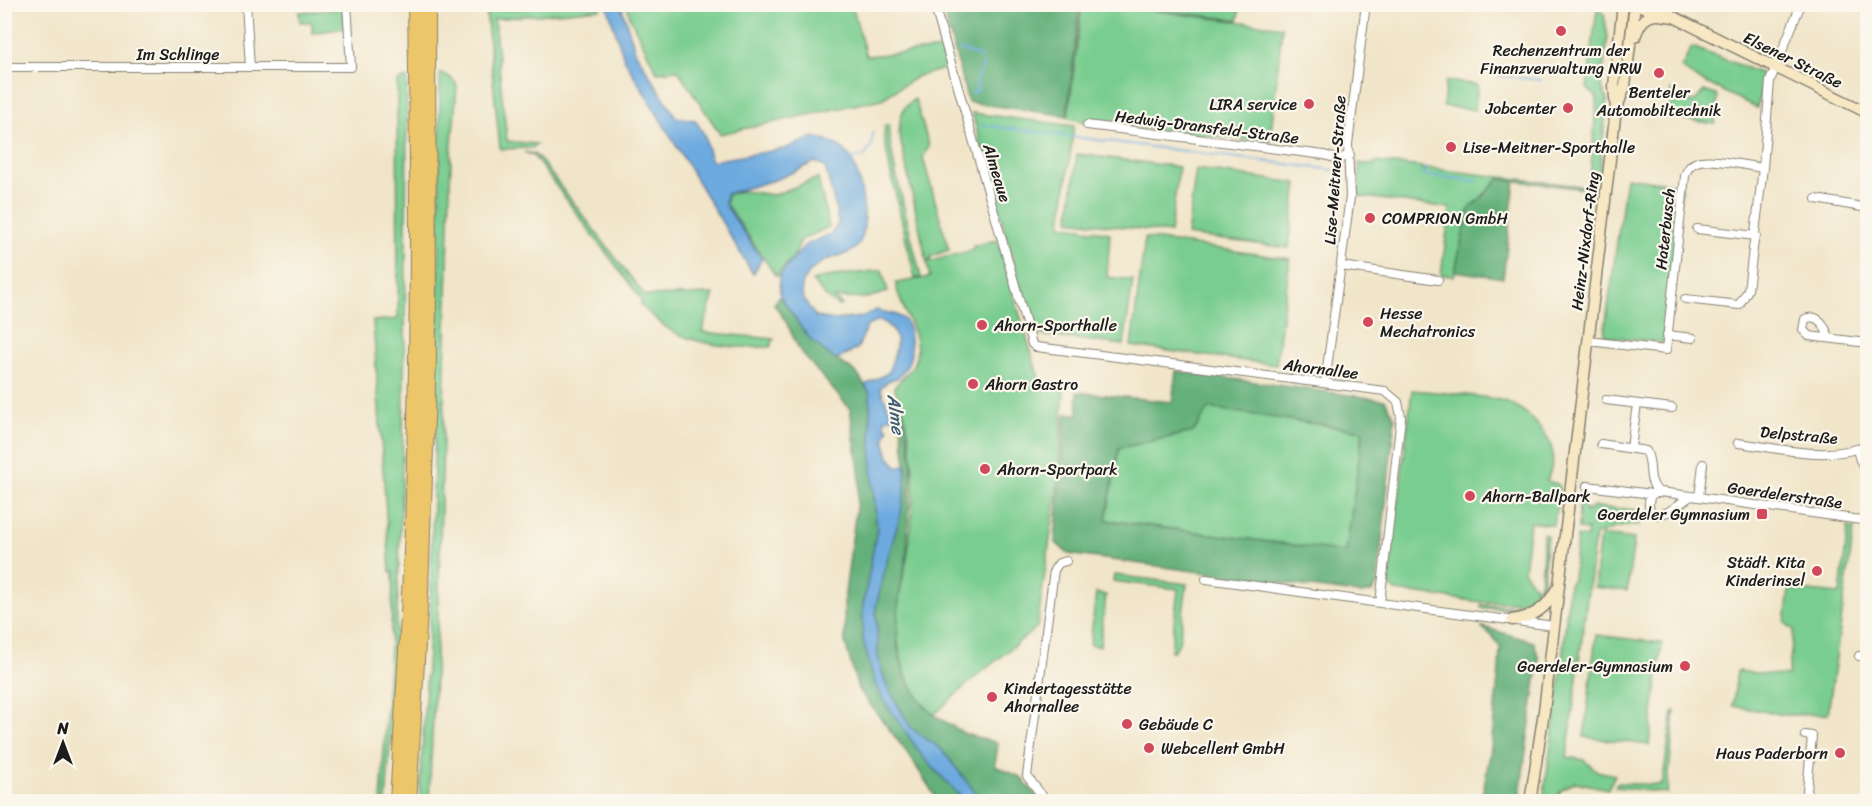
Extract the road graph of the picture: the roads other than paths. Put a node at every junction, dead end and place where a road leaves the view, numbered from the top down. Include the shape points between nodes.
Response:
1 (251, 4) edge
2 (347, 4) edge
3 (415, 4) edge
4 (428, 4) edge
5 (934, 4) edge
6 (1366, 4) edge
7 (1623, 4) edge
8 (1636, 4) edge
9 (1801, 4) edge
10 (246, 5) edge
11 (1665, 11) edge
12 (1629, 49) junction
13 (4, 67) edge
14 (250, 67) junction
15 (1776, 67) junction
16 (423, 68) junction
17 (1616, 109) junction
18 (1868, 113) edge
19 (1087, 125) dead end
20 (1346, 156) junction
21 (1763, 168) junction
22 (1816, 199) dead end
23 (1868, 208) edge
24 (1697, 229) dead end
25 (1756, 236) junction
26 (1341, 266) junction
27 (1438, 280) dead end
28 (1685, 298) dead end
29 (1667, 335) junction
30 (1693, 338) dead end
31 (1829, 338) dead end
32 (1588, 341) junction
33 (1868, 343) edge
34 (1036, 347) joint
35 (1325, 383) junction
36 (1606, 400) dead end
37 (1637, 404) junction
38 (1672, 408) dead end
39 (1738, 443) dead end
40 (1601, 444) dead end
41 (1868, 445) edge
42 (1631, 448) junction
43 (1857, 450) junction
44 (1703, 464) dead end
45 (1868, 474) edge
46 (1587, 486) dead end
47 (1656, 494) junction
48 (1695, 497) junction
49 (1868, 521) edge
50 (1066, 561) dead end
51 (1206, 579) dead end
52 (1558, 587) junction
53 (1380, 603) junction
54 (1512, 620) junction
55 (1554, 626) junction
56 (1805, 735) dead end
57 (397, 801) edge
58 (409, 801) edge
59 (1047, 801) edge
60 (1530, 801) edge
61 (1806, 801) edge

1 - 10 street
2 - 14 street, Im Schlinge via 351,67
3 - 16 highway
4 - 16 highway
5 - 34 street, Almeaue via 1029,336
6 - 20 street, Lise-Meitner-Straße
7 - 17 main road, Heinz-Nixdorf-Ring via 1614,86
8 - 11 main road, Elsener Straße
8 - 12 main road, Heinz-Nixdorf-Ring
9 - 15 street
10 - 14 street
11 - 12 main road via 1640,23
11 - 15 main road, Elsener Straße
12 - 17 main road, Heinz-Nixdorf-Ring via 1625,86
13 - 14 street, Im Schlinge
15 - 18 main road, Elsener Straße
15 - 21 street via 1766,112
16 - 57 highway via 415,434
16 - 58 highway via 429,359
17 - 32 main road, Heinz-Nixdorf-Ring
19 - 20 street, Hedwig-Dransfeld-Straße
20 - 26 street, Lise-Meitner-Straße via 1350,197
21 - 25 street
21 - 29 street, Haterbusch via 1703,160 1687,169
22 - 23 street
24 - 25 street, Haterbusch
25 - 28 street via 1748,291 1739,305
26 - 27 street, Lise-Meitner-Straße
26 - 35 street, Lise-Meitner-Straße
29 - 30 street
29 - 32 street via 1666,350
31 - 33 street
32 - 52 main road, Heinz-Nixdorf-Ring
34 - 35 street, Ahornallee
35 - 53 street, Ahornallee via 1383,390 1395,398 1400,409
36 - 37 street
37 - 38 street
37 - 42 street
39 - 43 street, Delpstraße via 1824,454
40 - 42 street
41 - 43 street, Delpstraße
42 - 47 street via 1647,453 1650,482
43 - 45 street, Delpstraße
44 - 48 street
46 - 47 street, Goerdelerstraße
47 - 48 street, Goerdelerstraße
47 - 48 street via 1649,507 1658,515
48 - 49 street, Goerdelerstraße
50 - 59 street via 1054,570 1028,776
51 - 53 street
52 - 54 main road via 1550,602 1535,614
52 - 55 main road, Heinz-Nixdorf-Ring
53 - 54 street
54 - 55 street
55 - 60 main road, Heinz-Nixdorf-Ring
56 - 61 street via 1812,735

